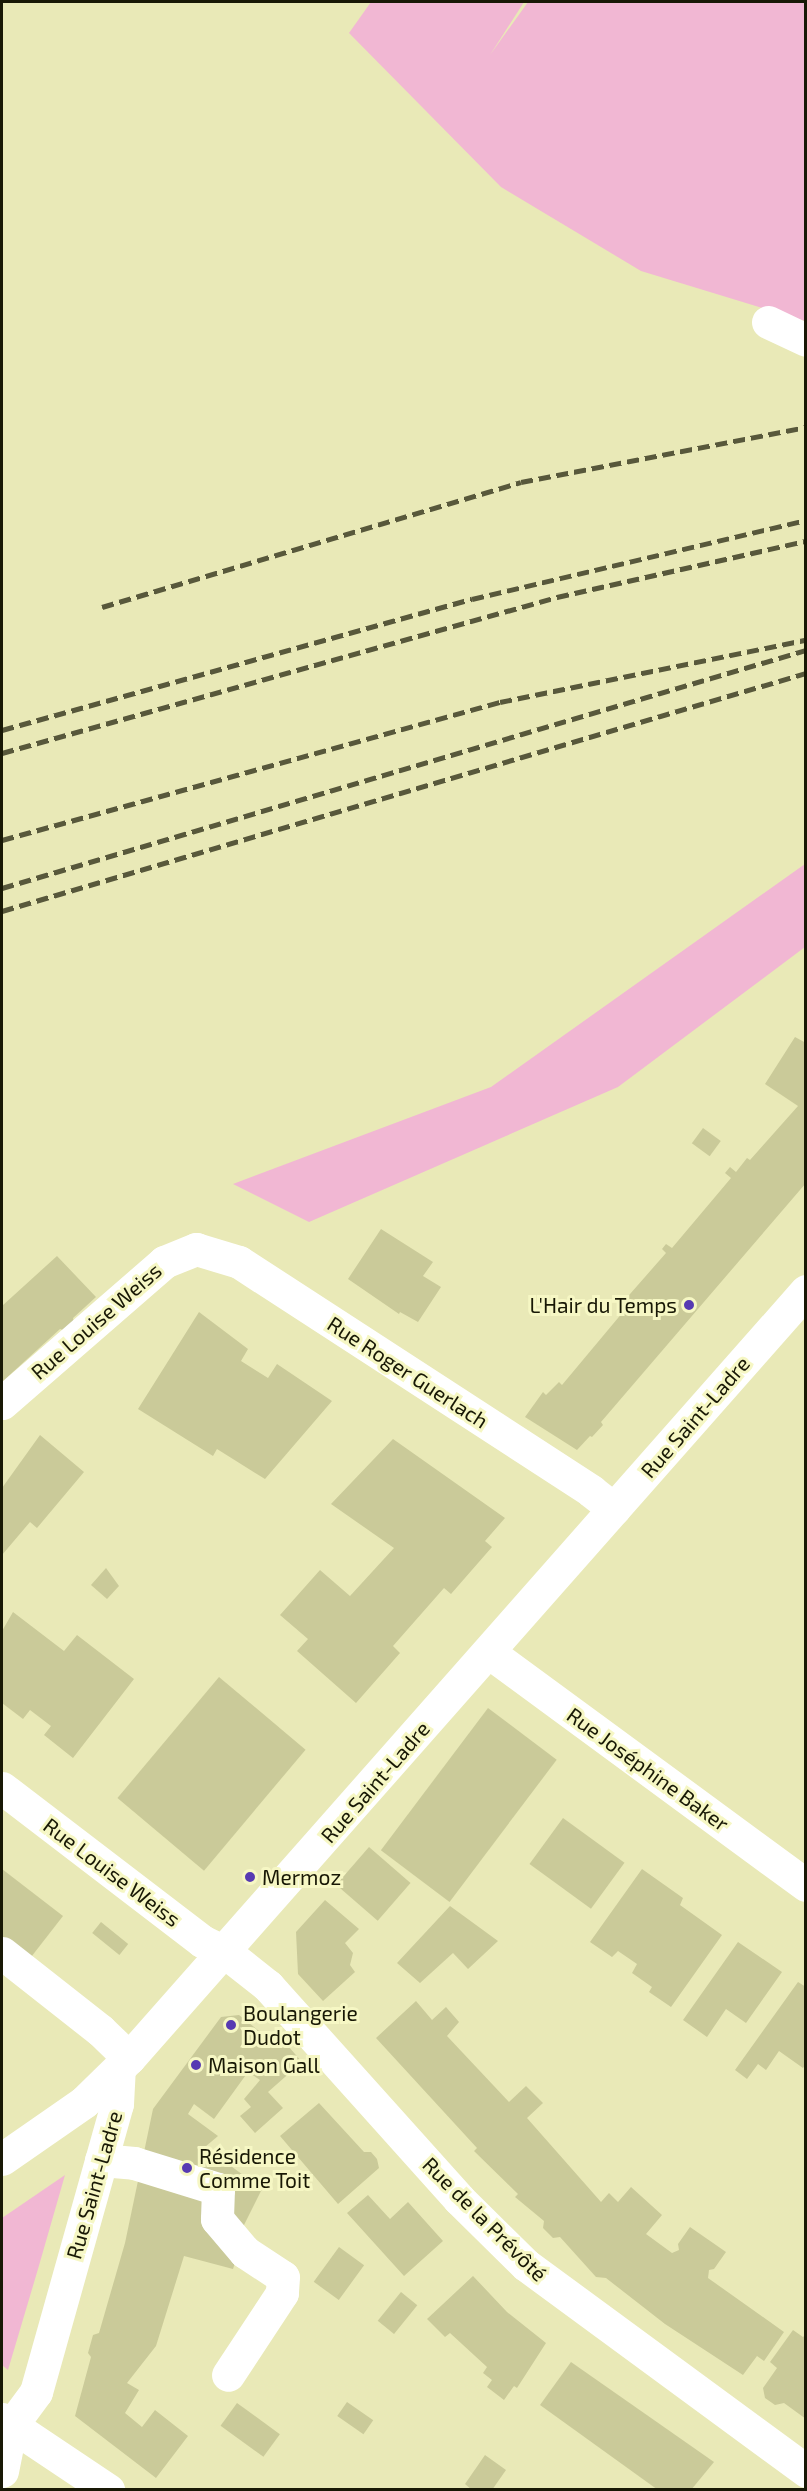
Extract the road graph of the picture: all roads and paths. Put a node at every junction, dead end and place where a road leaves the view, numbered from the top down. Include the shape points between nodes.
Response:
1 (768, 322) dead end
2 (806, 339) edge
3 (196, 1250) joint
4 (806, 1291) edge
5 (2, 1403) edge
6 (614, 1509) junction
7 (490, 1653) junction
8 (2, 1788) edge
9 (806, 1885) edge
10 (225, 1952) junction
11 (2, 1953) edge
12 (2, 1979) edge
13 (44, 1986) junction
14 (124, 2063) junction
15 (2, 2159) edge
16 (101, 2160) junction
17 (228, 2375) dead end
18 (6, 2422) edge
19 (2, 2471) edge
20 (806, 2471) edge
21 (108, 2490) edge

1 - 2 street
3 - 5 street, Rue Louise Weiss via 164,1262
3 - 6 street, Rue Roger Guerlach via 239,1262
4 - 6 street, Rue Saint-Ladre
6 - 7 street, Rue Saint-Ladre
7 - 9 street, Rue Joséphine Baker
7 - 10 street, Rue Saint-Ladre
8 - 10 street, Rue Louise Weiss via 202,1941
10 - 14 street, Rue Saint-Ladre
10 - 20 street, Rue de la Prévôté via 268,1986 459,2199 526,2265
11 - 13 street
12 - 13 street
13 - 14 street
14 - 15 street via 84,2102
14 - 16 street, Rue Saint-Ladre
16 - 17 street via 134,2163 218,2189 216,2218 245,2252 283,2277 282,2293
16 - 18 street, Rue Saint-Ladre via 36,2392
18 - 19 street, Rue Saint-Ladre
18 - 21 street

